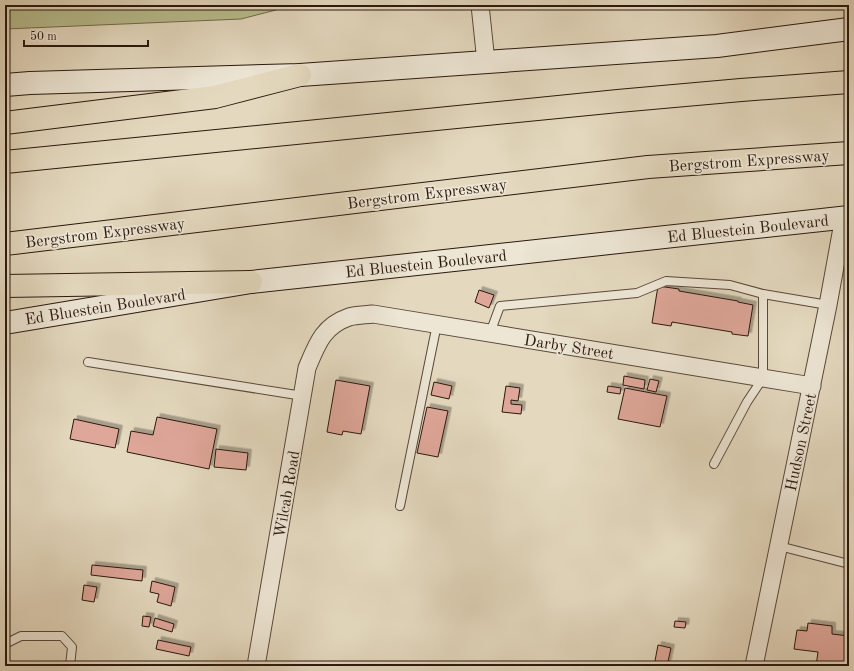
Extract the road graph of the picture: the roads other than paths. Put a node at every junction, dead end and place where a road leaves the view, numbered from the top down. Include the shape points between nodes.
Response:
1 (480, 5) edge
2 (849, 29) edge
3 (486, 62) junction
4 (300, 75) junction
5 (849, 82) edge
6 (5, 85) edge
7 (5, 123) edge
8 (849, 153) edge
9 (5, 162) edge
10 (846, 217) edge
11 (5, 244) edge
12 (251, 282) junction
13 (5, 286) edge
14 (763, 294) junction
15 (828, 305) junction
16 (5, 323) edge
17 (438, 324) junction
18 (329, 327) joint
19 (490, 333) junction
20 (88, 362) dead end
21 (763, 378) junction
22 (812, 386) junction
23 (303, 396) junction
24 (714, 464) dead end
25 (400, 506) dead end
26 (779, 546) junction
27 (849, 564) edge
28 (5, 644) edge
29 (70, 666) edge
30 (256, 666) edge
31 (754, 666) edge

1 - 3 street
2 - 3 main road via 717,46
3 - 4 main road
4 - 6 main road
4 - 7 highway via 215,97
5 - 9 highway via 610,102
8 - 11 highway, Bergstrom Expressway via 648,166
10 - 12 main road, Ed Bluestein Boulevard
10 - 15 street, Hudson Street
12 - 13 highway
12 - 16 main road, Ed Bluestein Boulevard
14 - 15 lane
14 - 19 lane via 730,285 666,282 637,293 500,306
14 - 21 lane
15 - 22 street, Hudson Street
17 - 18 street, Darby Street via 373,314 349,317
17 - 19 street, Darby Street
17 - 25 lane
18 - 23 street, Wilcab Road via 316,345 307,368
19 - 21 street, Darby Street
20 - 23 lane
21 - 22 street, Darby Street
21 - 24 lane via 747,402
22 - 26 street, Hudson Street
23 - 30 street, Wilcab Road
26 - 27 lane
26 - 31 street, Hudson Street
28 - 29 lane via 21,636 62,636 72,647

